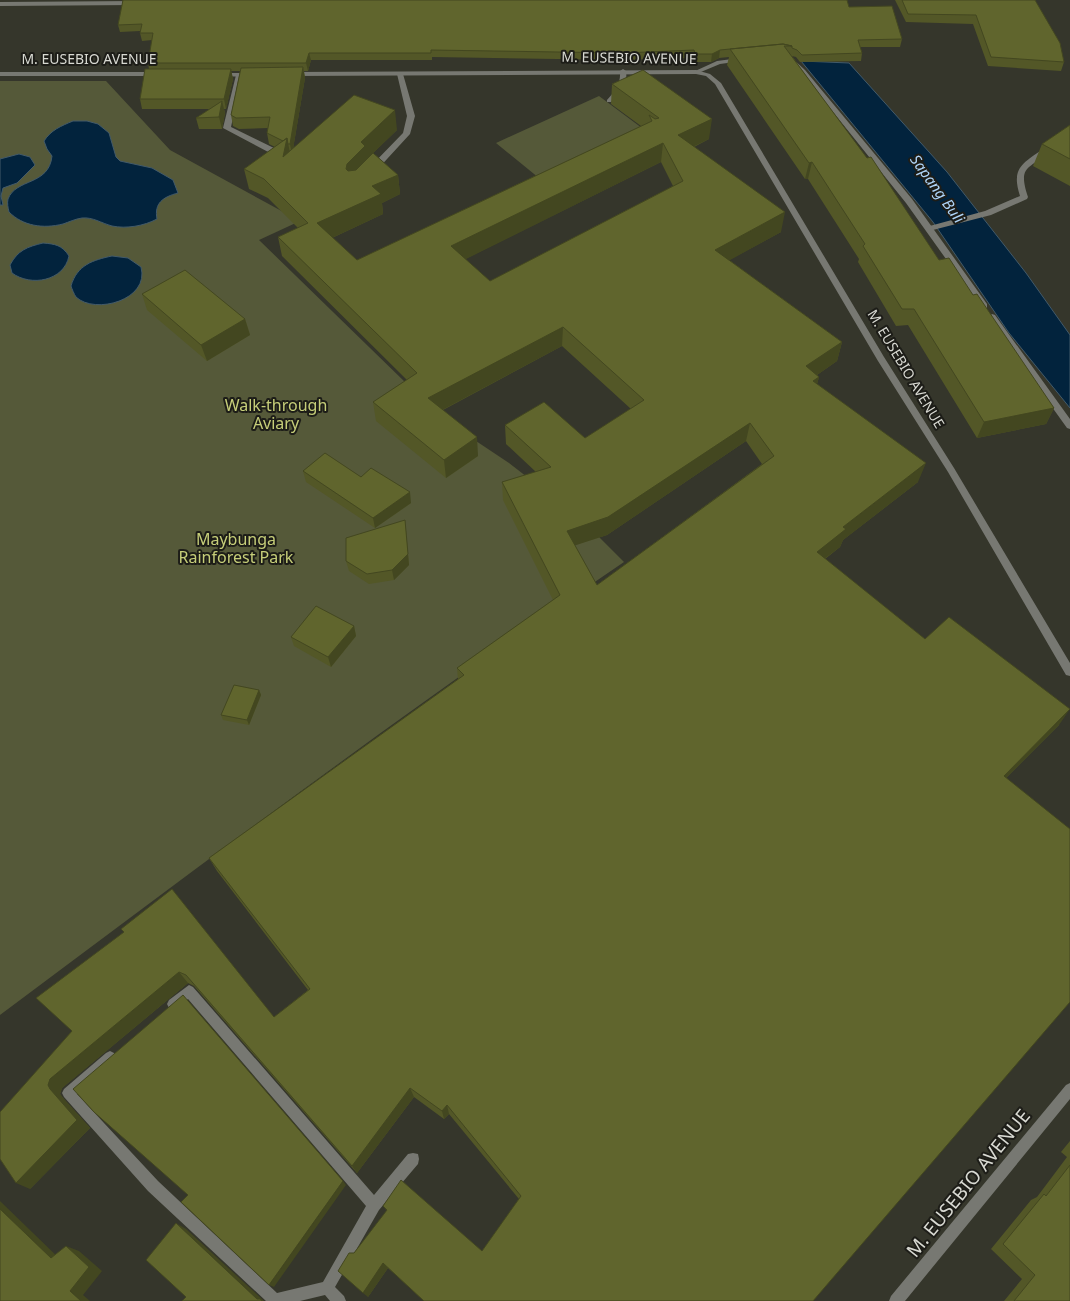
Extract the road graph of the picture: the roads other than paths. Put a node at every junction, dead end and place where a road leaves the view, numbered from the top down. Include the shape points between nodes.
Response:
1 (140, 3) edge
2 (0, 4) edge
3 (780, 56) edge
4 (745, 60) edge
5 (622, 71) junction
6 (696, 72) junction
7 (0, 74) edge
8 (169, 74) edge
9 (209, 74) edge
10 (258, 74) edge
11 (286, 74) edge
12 (400, 74) junction
13 (239, 75) junction
14 (608, 101) dead end
15 (1054, 146) edge
16 (275, 152) edge
17 (368, 174) edge
18 (932, 228) junction
19 (1070, 426) edge
20 (1070, 672) edge
21 (166, 1010) edge
22 (121, 1048) edge
23 (1070, 1089) edge
24 (413, 1159) dead end
25 (374, 1205) junction
26 (327, 1288) junction
27 (340, 1301) edge
28 (896, 1301) edge

1 - 2 street
3 - 18 street via 793,60 804,71
4 - 6 street via 719,62
5 - 6 street, M. EUSEBIO AVENUE
5 - 12 street, M. EUSEBIO AVENUE
5 - 14 street via 624,82
6 - 20 street, M. EUSEBIO AVENUE via 718,83
7 - 8 street, M. EUSEBIO AVENUE
9 - 13 street
10 - 13 street
11 - 12 street, M. EUSEBIO AVENUE
12 - 17 street via 412,116 406,134
13 - 16 street via 227,128
15 - 18 street via 1021,168 1018,181 1024,197 988,213
18 - 19 street
21 - 25 street via 189,990
22 - 26 street via 68,1093 153,1186 274,1300
23 - 28 street, M. EUSEBIO AVENUE
24 - 25 street
25 - 26 street
26 - 27 street

